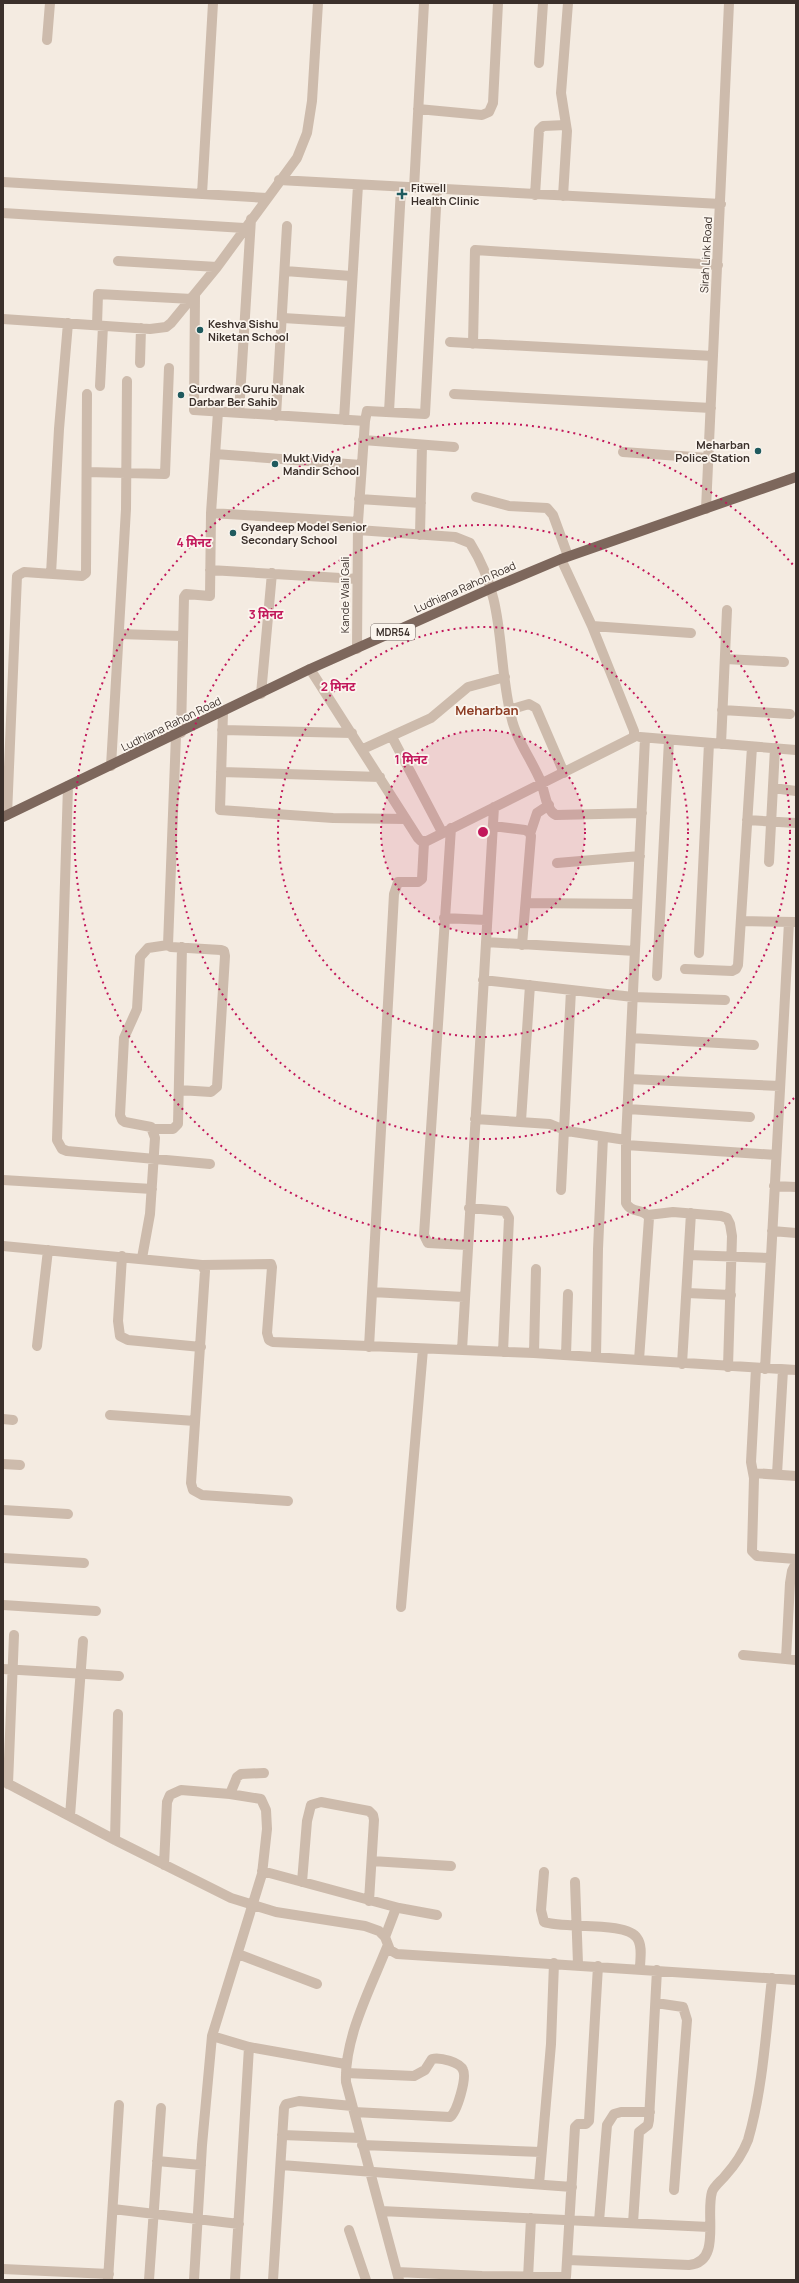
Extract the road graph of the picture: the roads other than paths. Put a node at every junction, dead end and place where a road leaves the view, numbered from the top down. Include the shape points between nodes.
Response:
1 (50, 3) edge
2 (214, 3) edge
3 (318, 3) edge
4 (424, 3) edge
5 (498, 3) edge
6 (543, 3) edge
7 (568, 3) edge
8 (729, 3) edge
9 (47, 40) dead end
10 (539, 63) dead end
11 (418, 109) junction
12 (566, 125) junction
13 (279, 180) junction
14 (3, 182) edge
15 (358, 185) junction
16 (402, 188) junction
17 (414, 188) junction
18 (437, 189) junction
19 (202, 194) junction
20 (535, 194) junction
21 (563, 196) junction
22 (266, 198) junction
23 (721, 204) junction
24 (3, 212) edge
25 (251, 219) junction
26 (287, 226) dead end
27 (244, 228) junction
28 (118, 261) dead end
29 (718, 265) junction
30 (217, 267) junction
31 (285, 271) junction
32 (351, 276) junction
33 (193, 298) junction
34 (283, 318) junction
35 (3, 319) edge
36 (348, 322) junction
37 (68, 323) junction
38 (100, 326) junction
39 (141, 328) junction
40 (450, 342) dead end
41 (473, 344) junction
42 (713, 356) junction
43 (140, 363) dead end
44 (169, 368) dead end
45 (126, 381) dead end
46 (100, 386) dead end
47 (87, 394) dead end
48 (454, 394) dead end
49 (711, 408) junction
50 (218, 412) junction
51 (389, 412) junction
52 (239, 413) junction
53 (276, 416) junction
54 (344, 420) junction
55 (365, 421) junction
56 (363, 440) junction
57 (422, 445) junction
58 (454, 447) dead end
59 (623, 452) dead end
60 (215, 454) junction
61 (708, 458) junction
62 (361, 465) junction
63 (87, 472) junction
64 (127, 474) junction
65 (796, 477) edge
66 (476, 497) dead end
67 (359, 499) junction
68 (421, 503) junction
69 (706, 509) junction
70 (212, 513) junction
71 (358, 526) junction
72 (420, 535) junction
73 (565, 558) junction
74 (210, 570) junction
75 (272, 573) junction
76 (51, 574) junction
77 (357, 579) junction
78 (492, 588) junction
79 (727, 610) dead end
80 (592, 626) junction
81 (691, 633) dead end
82 (119, 634) junction
83 (183, 636) junction
84 (357, 649) junction
85 (725, 659) junction
86 (784, 662) dead end
87 (310, 670) junction
88 (505, 677) junction
89 (261, 694) junction
90 (509, 710) junction
91 (722, 710) junction
92 (223, 712) junction
93 (790, 714) dead end
94 (222, 730) junction
95 (352, 733) junction
96 (179, 734) junction
97 (392, 737) junction
98 (634, 737) junction
99 (645, 738) junction
100 (669, 740) junction
101 (709, 743) junction
102 (720, 744) junction
103 (752, 747) junction
104 (775, 748) junction
105 (363, 749) junction
106 (796, 750) edge
107 (111, 766) junction
108 (220, 772) junction
109 (564, 773) junction
110 (380, 777) junction
111 (542, 783) junction
112 (68, 786) junction
113 (773, 788) junction
114 (796, 791) edge
115 (549, 806) junction
116 (494, 807) junction
117 (642, 813) junction
118 (5, 816) edge
119 (406, 819) junction
120 (747, 820) junction
121 (771, 822) junction
122 (796, 823) edge
123 (493, 826) junction
124 (451, 828) junction
125 (442, 832) junction
126 (530, 834) junction
127 (424, 842) junction
128 (640, 856) junction
129 (769, 862) dead end
130 (558, 863) dead end
131 (526, 903) junction
132 (637, 904) junction
133 (444, 918) junction
134 (486, 920) junction
135 (741, 921) junction
136 (793, 922) edge
137 (486, 942) junction
138 (168, 945) junction
139 (522, 945) junction
140 (182, 947) junction
141 (635, 951) junction
142 (699, 953) dead end
143 (685, 969) dead end
144 (657, 976) dead end
145 (483, 980) junction
146 (530, 985) junction
147 (571, 990) junction
148 (633, 997) junction
149 (725, 1000) dead end
150 (631, 1038) junction
151 (754, 1045) dead end
152 (629, 1079) junction
153 (780, 1086) junction
154 (179, 1090) junction
155 (628, 1109) junction
156 (750, 1117) dead end
157 (475, 1119) junction
158 (521, 1121) junction
159 (152, 1129) junction
160 (563, 1130) junction
161 (603, 1137) junction
162 (626, 1142) junction
163 (776, 1155) junction
164 (154, 1158) junction
165 (210, 1164) dead end
166 (3, 1180) edge
167 (774, 1186) junction
168 (796, 1187) edge
169 (152, 1189) junction
170 (561, 1190) dead end
171 (469, 1208) junction
172 (691, 1214) junction
173 (648, 1215) junction
174 (772, 1231) junction
175 (796, 1233) edge
176 (467, 1245) junction
177 (3, 1246) edge
178 (48, 1250) junction
179 (689, 1255) junction
180 (122, 1256) junction
181 (732, 1256) junction
182 (142, 1258) junction
183 (770, 1258) junction
184 (202, 1265) junction
185 (536, 1269) dead end
186 (372, 1292) junction
187 (687, 1293) junction
188 (568, 1294) dead end
189 (730, 1295) junction
190 (464, 1297) junction
191 (37, 1346) dead end
192 (201, 1347) junction
193 (369, 1347) junction
194 (423, 1349) junction
195 (462, 1350) junction
196 (503, 1352) junction
197 (534, 1353) junction
198 (566, 1355) junction
199 (596, 1357) junction
200 (639, 1360) junction
201 (682, 1364) junction
202 (728, 1367) junction
203 (761, 1369) junction
204 (783, 1370) junction
205 (796, 1370) edge
206 (110, 1415) dead end
207 (195, 1421) junction
208 (3, 1464) edge
209 (20, 1465) dead end
210 (753, 1473) junction
211 (777, 1474) junction
212 (796, 1476) edge
213 (288, 1502) dead end
214 (3, 1510) edge
215 (68, 1514) dead end
216 (3, 1558) edge
217 (796, 1559) edge
218 (84, 1563) dead end
219 (796, 1563) edge
220 (3, 1605) edge
221 (401, 1607) dead end
222 (96, 1611) dead end
223 (14, 1635) dead end
224 (83, 1641) dead end
225 (743, 1655) dead end
226 (791, 1660) edge
227 (7, 1669) edge
228 (81, 1673) junction
229 (119, 1676) dead end
230 (118, 1714) dead end
231 (264, 1773) dead end
232 (5, 1782) edge
233 (230, 1794) junction
234 (70, 1816) junction
235 (115, 1840) junction
236 (372, 1861) junction
237 (164, 1865) junction
238 (451, 1866) dead end
239 (262, 1871) junction
240 (544, 1872) dead end
241 (302, 1882) junction
242 (575, 1882) dead end
243 (369, 1901) junction
244 (252, 1906) junction
245 (396, 1908) junction
246 (437, 1915) dead end
247 (577, 1926) junction
248 (386, 1942) junction
249 (238, 1954) junction
250 (554, 1963) junction
251 (578, 1964) junction
252 (598, 1966) junction
253 (640, 1968) junction
254 (657, 1970) junction
255 (772, 1978) junction
256 (796, 1980) edge
257 (317, 1984) dead end
258 (656, 2003) junction
259 (212, 2036) junction
260 (249, 2048) junction
261 (345, 2069) junction
262 (119, 2105) dead end
263 (161, 2108) dead end
264 (353, 2109) junction
265 (650, 2112) junction
266 (282, 2135) junction
267 (362, 2142) junction
268 (541, 2152) junction
269 (157, 2161) junction
270 (201, 2165) junction
271 (281, 2165) junction
272 (370, 2172) junction
273 (539, 2184) junction
274 (572, 2187) junction
275 (674, 2190) dead end
276 (113, 2210) junction
277 (381, 2211) junction
278 (153, 2214) junction
279 (531, 2218) junction
280 (198, 2219) junction
281 (570, 2220) junction
282 (599, 2221) junction
283 (634, 2223) junction
284 (239, 2224) junction
285 (709, 2227) junction
286 (349, 2230) dead end
287 (568, 2260) junction
288 (3, 2269) edge
289 (398, 2276) edge
290 (109, 2277) edge
291 (499, 2278) edge
292 (528, 2278) junction
293 (149, 2280) edge
294 (194, 2280) edge
295 (235, 2280) edge
296 (273, 2280) edge
297 (366, 2280) edge

1 - 9 street
2 - 19 street
3 - 13 street via 312,100 307,133 297,158
4 - 11 street
5 - 11 street via 493,104 489,112 482,115
6 - 10 street
7 - 12 street via 561,93
8 - 23 street, Sirah Link Road
11 - 17 street
12 - 20 street via 543,126 539,130
12 - 21 street
13 - 15 street
13 - 22 street
14 - 19 street
15 - 16 street
15 - 32 street
16 - 17 street
16 - 51 street
17 - 18 street
18 - 20 street
18 - 51 street via 425,414
19 - 22 street
20 - 21 street
21 - 23 street
22 - 25 street
23 - 29 street, Sirah Link Road
24 - 27 street
25 - 27 street
25 - 52 street
26 - 31 street
27 - 30 street
28 - 30 street
29 - 41 street via 475,250
29 - 42 street, Sirah Link Road
30 - 33 street
31 - 32 street
31 - 34 street
32 - 36 street
33 - 38 street via 98,294
33 - 39 street via 166,328
33 - 50 street via 194,410
34 - 36 street
34 - 53 street
35 - 37 street
36 - 54 street
37 - 38 street
37 - 76 street
38 - 39 street
38 - 46 street
39 - 43 street
40 - 41 street
41 - 42 street
42 - 49 street, Sirah Link Road
44 - 64 street via 165,474
45 - 64 street
47 - 63 street
48 - 49 street
49 - 61 street, Sirah Link Road
50 - 52 street
50 - 60 street
51 - 55 street via 366,411
52 - 53 street
53 - 54 street
54 - 55 street
55 - 56 street, Kande Wali Gali
56 - 57 street
56 - 62 street, Kande Wali Gali
57 - 58 street
57 - 68 street
59 - 61 street
60 - 62 street
60 - 70 street
61 - 69 street, Sirah Link Road
62 - 67 street, Kande Wali Gali
63 - 64 street
63 - 76 street via 86,573 82,576
64 - 82 street
65 - 69 main road, Ludhiana Rahon Road / MDR54
66 - 73 street via 509,506 547,508 553,515
67 - 68 street
67 - 71 street, Kande Wali Gali
68 - 72 street
69 - 73 main road, Ludhiana Rahon Road / MDR54
70 - 71 street
70 - 74 street
71 - 72 street
71 - 77 street, Kande Wali Gali
72 - 78 street via 467,540 474,548
73 - 78 main road, Ludhiana Rahon Road / MDR54
73 - 80 street
74 - 75 street
74 - 83 street via 210,596 186,594 184,597
75 - 77 street
75 - 89 street
76 - 118 street via 24,572 17,576
77 - 84 street, Kande Wali Gali
78 - 84 main road, Ludhiana Rahon Road / MDR54
78 - 88 street via 498,610
79 - 85 street
80 - 81 street
80 - 98 street via 634,731
82 - 83 street
82 - 107 street
83 - 96 street
84 - 87 main road, Ludhiana Rahon Road / MDR54
85 - 86 street
85 - 91 street
87 - 89 main road, Ludhiana Rahon Road / MDR54
87 - 95 street
88 - 90 street
88 - 97 street via 468,687 439,713
89 - 92 main road, Ludhiana Rahon Road / MDR54
90 - 109 street via 529,704 536,708
90 - 111 street via 515,729
91 - 93 street
91 - 102 street
92 - 94 street
92 - 96 main road, Ludhiana Rahon Road / MDR54
94 - 95 street
94 - 108 street
95 - 105 street
96 - 107 main road, Ludhiana Rahon Road / MDR54
96 - 138 street
97 - 105 street
97 - 125 street
98 - 99 street
98 - 109 street
99 - 100 street
99 - 117 street
100 - 101 street
100 - 144 street
101 - 102 street
101 - 142 street
102 - 103 street
103 - 104 street
103 - 120 street
104 - 106 street
104 - 113 street
105 - 110 street
107 - 112 main road, Ludhiana Rahon Road / MDR54
108 - 110 street
108 - 119 street via 219,804 223,812
109 - 111 street
110 - 119 street
111 - 115 street
111 - 116 street
112 - 118 main road, Ludhiana Rahon Road / MDR54
112 - 164 street via 57,1140 62,1149 67,1151
113 - 114 street
113 - 121 street
115 - 117 street via 556,815
115 - 126 street via 537,814
116 - 123 street
116 - 124 street
117 - 128 street
119 - 127 street via 418,838
120 - 121 street
120 - 135 street
121 - 122 street
121 - 129 street
123 - 126 street via 525,830
123 - 134 street
124 - 125 street
124 - 133 street
125 - 127 street
126 - 131 street
127 - 186 street via 422,879 418,882 398,882 394,894
128 - 130 street
128 - 132 street
131 - 132 street
131 - 139 street
132 - 141 street
133 - 134 street
133 - 176 street via 424,1235 428,1243
134 - 137 street
135 - 136 street
135 - 143 street via 736,969
136 - 153 street
137 - 139 street
137 - 145 street
138 - 140 street
138 - 159 street via 148,948 140,957 137,1008 124,1038 120,1116 125,1122 144,1124
139 - 141 street
140 - 154 street
140 - 154 street via 221,950 225,956 217,1087 211,1092
141 - 148 street
145 - 146 street
145 - 157 street
146 - 147 street
146 - 158 street
147 - 148 street
147 - 160 street
148 - 149 street
148 - 150 street
150 - 151 street
150 - 152 street
152 - 153 street
152 - 155 street
153 - 163 street
154 - 159 street via 177,1127
155 - 156 street
155 - 162 street
157 - 158 street
157 - 171 street
158 - 160 street via 550,1124
159 - 164 street via 155,1138
160 - 161 street
160 - 170 street
161 - 162 street
161 - 199 street
162 - 163 street
162 - 173 street via 626,1203 631,1210
163 - 167 street
164 - 165 street
164 - 169 street
166 - 169 street
167 - 168 street
167 - 174 street
169 - 182 street
171 - 176 street
171 - 196 street via 505,1211 509,1218
172 - 173 street via 673,1212
172 - 179 street
172 - 181 street via 727,1218 730,1224
173 - 200 street
174 - 175 street
174 - 183 street
176 - 190 street
177 - 178 street
178 - 180 street
178 - 191 street
179 - 181 street
179 - 187 street
180 - 182 street
180 - 192 street via 118,1321 120,1336 128,1340
181 - 183 street
181 - 189 street
182 - 184 street
183 - 203 street
184 - 192 street via 205,1271
184 - 193 street via 270,1264 272,1267 268,1340
185 - 197 street
186 - 190 street
186 - 193 street
187 - 189 street
187 - 201 street
188 - 198 street
189 - 202 street
190 - 195 street
192 - 207 street
193 - 194 street
194 - 195 street
194 - 221 street
195 - 196 street
196 - 197 street
197 - 198 street
198 - 199 street
199 - 200 street
200 - 201 street
201 - 202 street
202 - 203 street
203 - 204 street
203 - 210 street via 751,1462
204 - 205 street
204 - 211 street
206 - 207 street
207 - 213 street via 191,1483 193,1490 202,1494
208 - 209 street
210 - 211 street
210 - 217 street via 753,1554 764,1558
211 - 212 street
214 - 215 street
216 - 218 street
219 - 226 street via 790,1583
220 - 222 street
223 - 227 street
224 - 228 street
225 - 226 street
227 - 228 street
227 - 232 street
228 - 229 street
228 - 234 street
230 - 235 street
231 - 233 street via 240,1774
232 - 234 street
233 - 237 street via 181,1790 170,1795 167,1802
233 - 239 street via 261,1799 264,1802 267,1829
234 - 235 street
235 - 237 street
236 - 238 street
236 - 241 street via 373,1815 364,1810 314,1803 309,1810
236 - 243 street
237 - 244 street
239 - 241 street
239 - 244 street
240 - 247 street via 541,1910 544,1922
241 - 243 street
242 - 247 street
243 - 245 street
244 - 248 street via 365,1926 379,1931
244 - 249 street
245 - 246 street
245 - 248 street
247 - 251 street
247 - 253 street via 609,1927 633,1933 638,1938 640,1946
248 - 250 street via 397,1954 408,1956
248 - 261 street via 365,2000
249 - 257 street
249 - 259 street
250 - 251 street
250 - 268 street via 551,2044
251 - 252 street
252 - 253 street
252 - 274 street via 589,2121 575,2127
253 - 254 street
254 - 255 street
254 - 258 street
255 - 256 street
255 - 285 street via 764,2054 747,2141 735,2164 712,2192
258 - 265 street
258 - 275 street via 683,2008 687,2020
259 - 260 street
259 - 270 street
260 - 261 street
260 - 284 street
261 - 264 street
261 - 264 street via 414,2076 425,2070 432,2059 437,2058 463,2068 456,2110 450,2117
262 - 276 street
263 - 269 street
264 - 266 street via 299,2101 286,2104
264 - 267 street
265 - 282 street via 614,2114 607,2125
265 - 283 street via 648,2124 639,2132
266 - 267 street
266 - 271 street
267 - 268 street
267 - 272 street
268 - 273 street
269 - 270 street
269 - 278 street
270 - 280 street
271 - 272 street
271 - 296 street
272 - 273 street
272 - 277 street
273 - 274 street
274 - 281 street
276 - 278 street
276 - 290 street
277 - 279 street
277 - 289 street
278 - 280 street
278 - 293 street
279 - 281 street
279 - 292 street
280 - 284 street
280 - 294 street
281 - 282 street
281 - 287 street
282 - 283 street
283 - 285 street
284 - 295 street
285 - 287 street via 710,2243 707,2254 703,2261 697,2264
286 - 297 street
287 - 292 street via 566,2277
288 - 290 street
289 - 291 street
291 - 292 street

